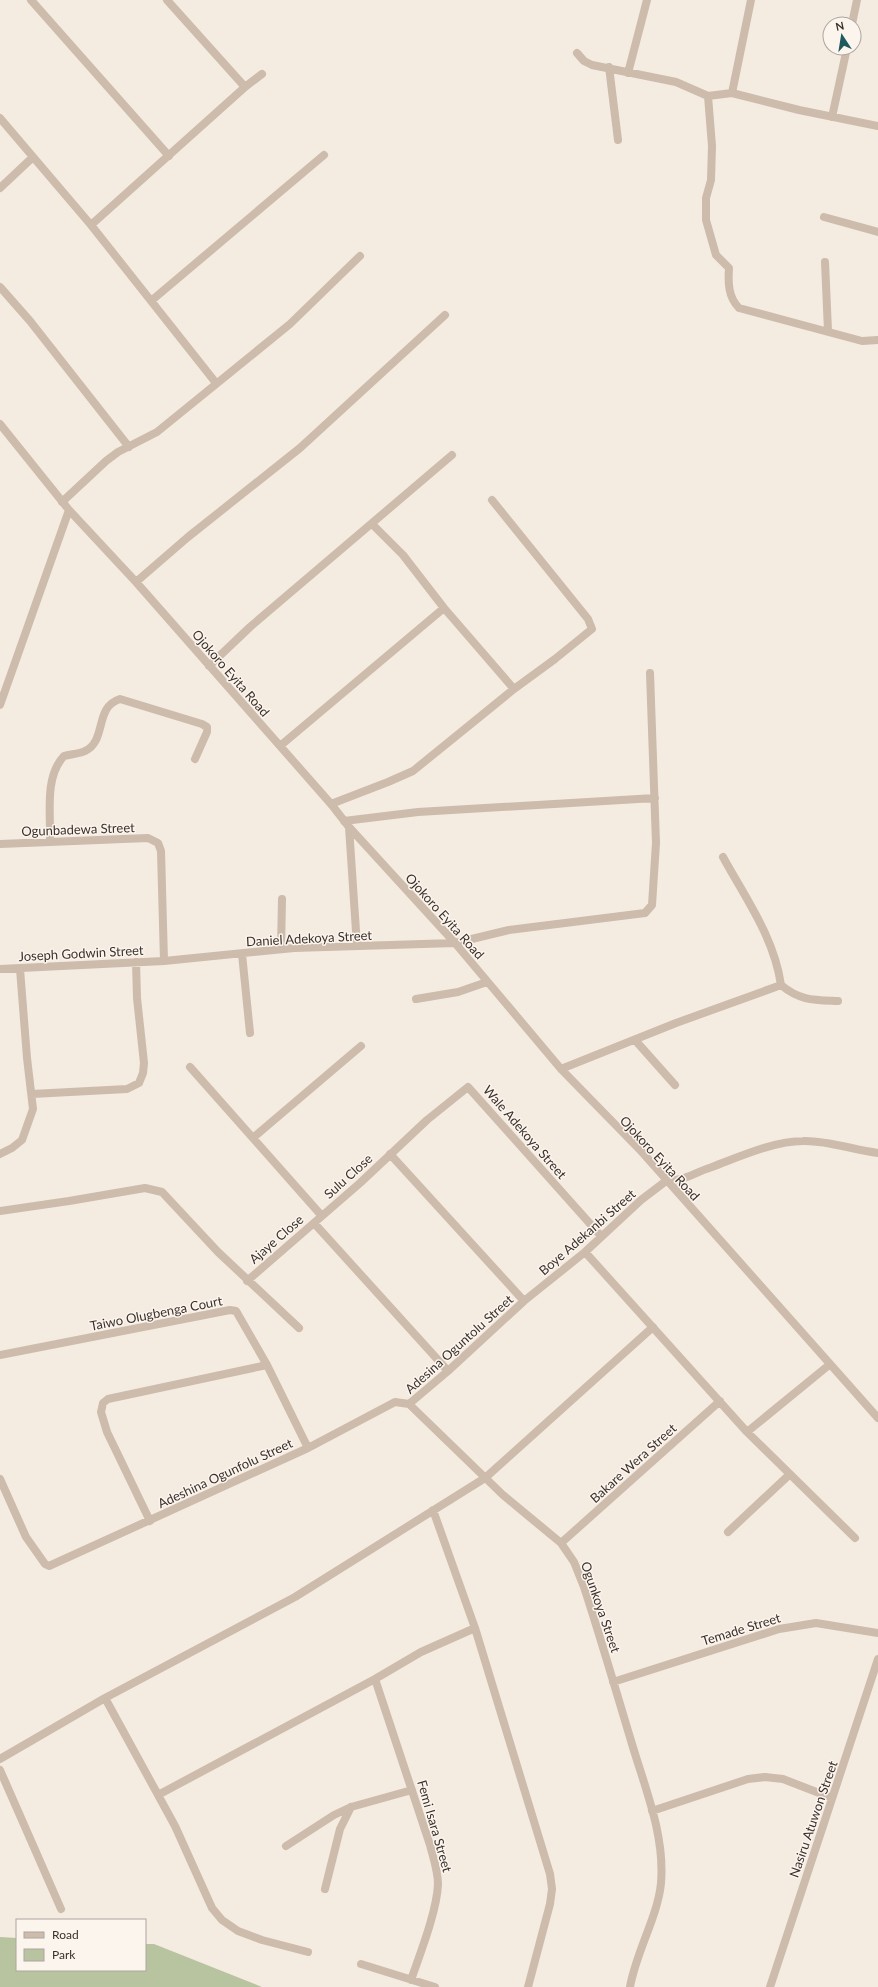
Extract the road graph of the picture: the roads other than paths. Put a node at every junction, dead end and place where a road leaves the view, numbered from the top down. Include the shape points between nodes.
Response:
1 (31, 0) edge
2 (167, 0) edge
3 (646, 0) edge
4 (751, 0) edge
5 (857, 0) edge
6 (854, 16) edge
7 (577, 53) dead end
8 (845, 56) edge
9 (609, 67) junction
10 (628, 73) junction
11 (262, 74) dead end
12 (245, 87) junction
13 (732, 93) junction
14 (708, 96) junction
15 (832, 117) junction
16 (0, 118) edge
17 (878, 126) edge
18 (618, 140) dead end
19 (324, 155) dead end
20 (169, 156) junction
21 (33, 157) junction
22 (0, 188) edge
23 (824, 217) dead end
24 (91, 225) junction
25 (878, 232) edge
26 (360, 256) dead end
27 (825, 262) dead end
28 (0, 287) edge
29 (151, 301) junction
30 (445, 315) dead end
31 (828, 331) junction
32 (878, 340) edge
33 (216, 383) junction
34 (0, 425) edge
35 (129, 447) junction
36 (452, 455) dead end
37 (492, 500) dead end
38 (62, 502) junction
39 (69, 510) junction
40 (372, 524) junction
41 (136, 582) junction
42 (444, 608) junction
43 (209, 666) junction
44 (650, 673) dead end
45 (514, 689) junction
46 (0, 705) edge
47 (280, 746) junction
48 (195, 759) dead end
49 (655, 798) junction
50 (331, 804) junction
51 (346, 824) junction
52 (50, 842) junction
53 (0, 844) edge
54 (723, 857) dead end
55 (282, 899) dead end
56 (455, 943) junction
57 (356, 946) junction
58 (281, 949) junction
59 (242, 954) junction
60 (164, 961) junction
61 (136, 962) junction
62 (20, 968) junction
63 (0, 969) edge
64 (487, 982) junction
65 (781, 985) junction
66 (416, 999) dead end
67 (838, 1001) dead end
68 (250, 1033) dead end
69 (635, 1040) junction
70 (361, 1046) dead end
71 (190, 1067) dead end
72 (561, 1070) junction
73 (675, 1085) dead end
74 (32, 1094) junction
75 (254, 1137) junction
76 (878, 1153) edge
77 (0, 1154) edge
78 (390, 1154) junction
79 (666, 1181) junction
80 (0, 1211) edge
81 (321, 1215) junction
82 (314, 1223) junction
83 (601, 1236) junction
84 (585, 1252) junction
85 (247, 1280) junction
86 (524, 1301) junction
87 (653, 1327) junction
88 (299, 1328) dead end
89 (0, 1355) edge
90 (267, 1365) junction
91 (829, 1365) junction
92 (448, 1371) junction
93 (720, 1400) junction
94 (409, 1404) junction
95 (878, 1418) edge
96 (747, 1432) junction
97 (308, 1448) junction
98 (790, 1474) junction
99 (0, 1478) edge
100 (485, 1478) junction
101 (433, 1510) junction
102 (150, 1521) junction
103 (728, 1532) dead end
104 (855, 1538) dead end
105 (561, 1543) junction
106 (475, 1628) junction
107 (878, 1633) edge
108 (878, 1659) edge
109 (375, 1679) junction
110 (613, 1682) junction
111 (104, 1698) junction
112 (0, 1759) edge
113 (0, 1770) edge
114 (412, 1790) junction
115 (158, 1795) junction
116 (832, 1798) junction
117 (351, 1807) junction
118 (652, 1811) junction
119 (286, 1846) dead end
120 (325, 1889) dead end
121 (61, 1909) dead end
122 (308, 1952) dead end
123 (361, 1964) dead end
124 (411, 1980) junction
125 (435, 1987) edge
126 (528, 1987) edge
127 (630, 1987) edge
128 (770, 1987) edge

1 - 20 street
2 - 12 street
3 - 10 street
4 - 13 street
5 - 6 street
7 - 9 street via 592,65
8 - 15 street
9 - 10 street
9 - 18 street
10 - 14 street via 676,82
11 - 12 street
12 - 20 street
13 - 14 street
13 - 15 street
14 - 31 street via 712,180 706,198 706,220 716,255 728,268 728,284 734,303 739,308
15 - 17 street
16 - 21 street
19 - 29 street
20 - 24 street
21 - 22 street
21 - 24 street
23 - 25 street
24 - 29 street
26 - 33 street via 290,324
27 - 31 street
28 - 35 street via 30,321
29 - 33 street
30 - 41 street via 300,448
31 - 32 street via 862,341
33 - 35 street via 157,432
34 - 38 street, Ojokoro Eyita Road
35 - 38 street via 106,461
36 - 40 street
37 - 45 street via 592,627 555,659
38 - 39 street, Ojokoro Eyita Road
39 - 41 street, Ojokoro Eyita Road
39 - 46 street
40 - 42 street via 402,555
40 - 43 street via 256,622
41 - 43 street, Ojokoro Eyita Road
42 - 45 street
42 - 47 street
43 - 47 street, Ojokoro Eyita Road
44 - 49 street
45 - 50 street via 413,770
47 - 50 street, Ojokoro Eyita Road
48 - 52 street via 207,727 120,699 113,701 106,707 97,737 91,746 85,752 64,756 54,772
49 - 51 street via 418,812
49 - 56 street, Daniel Adekoya Street via 654,894 650,909 645,913 509,930
50 - 51 street, Ojokoro Eyita Road
51 - 56 street, Ojokoro Eyita Road
51 - 57 street
52 - 53 street, Ogunbadewa Street
52 - 60 street, Ogunbadewa Street via 148,838 158,843 161,851
54 - 65 street via 764,929 778,965
55 - 58 street
56 - 57 street, Daniel Adekoya Street
56 - 64 street, Ojokoro Eyita Road
57 - 58 street, Daniel Adekoya Street
58 - 59 street, Daniel Adekoya Street
59 - 60 street, Daniel Adekoya Street
59 - 68 street
60 - 61 street, Joseph Godwin Street
61 - 62 street, Joseph Godwin Street
61 - 74 street via 144,1062 143,1074 138,1083 127,1088
62 - 63 street, Joseph Godwin Street
62 - 74 street
64 - 66 street via 458,992
64 - 72 street, Ojokoro Eyita Road
65 - 67 street via 806,999
65 - 69 street via 706,1011
69 - 72 street
69 - 73 street
70 - 75 street
71 - 75 street
72 - 79 street, Ojokoro Eyita Road via 642,1152
74 - 77 street via 33,1109 22,1140
75 - 81 street
76 - 79 street via 802,1140 775,1145 681,1180
78 - 81 street, Sulu Close
78 - 83 street, Wale Adekoya Street via 468,1087
78 - 86 street
79 - 83 street, Boye Adekanbi Street
79 - 91 street, Ojokoro Eyita Road via 764,1288
80 - 85 street via 145,1188 154,1189 162,1192
81 - 82 street, Ajaye Close
82 - 85 street, Ajaye Close
82 - 92 street
83 - 84 street, Boye Adekanbi Street
84 - 86 street, Boye Adekanbi Street
84 - 87 street
85 - 88 street
86 - 92 street, Adesina Oguntolu Street
87 - 93 street
87 - 100 street
89 - 90 street, Taiwo Olugbenga Court via 230,1310 236,1312 242,1320
90 - 97 street, Taiwo Olugbenga Court
90 - 102 street via 108,1399 104,1403 101,1412 107,1432
91 - 95 street, Ojokoro Eyita Road
91 - 96 street
92 - 94 street, Adesina Oguntolu Street
93 - 96 street
93 - 105 street, Bakare Wera Street
94 - 97 street, Adeshina Ogunfolu Street via 395,1402
94 - 100 street, Ogunkoya Street
96 - 98 street
97 - 102 street, Adeshina Ogunfolu Street
98 - 103 street
98 - 104 street
99 - 102 street, Adeshina Ogunfolu Street via 26,1537 49,1566
100 - 101 street
100 - 105 street, Ogunkoya Street
101 - 106 street
101 - 111 street via 295,1597
105 - 110 street, Ogunkoya Street via 574,1562 584,1587
106 - 109 street via 421,1652
106 - 126 street via 550,1874 550,1904
107 - 110 street, Temade Street via 816,1623 785,1627
108 - 116 street, Nasiru Atuwon Street
109 - 114 street, Femi Isara Street
109 - 115 street
110 - 118 street, Ogunkoya Street
111 - 112 street
111 - 115 street
113 - 121 street
114 - 117 street
114 - 124 street, Femi Isara Street via 430,1845 438,1884
115 - 122 street via 212,1908 222,1920 244,1933
116 - 118 street via 783,1779 764,1776
116 - 128 street, Nasiru Atuwon Street
117 - 119 street
117 - 120 street via 340,1829
118 - 127 street, Ogunkoya Street via 661,1856 661,1883 657,1903 633,1969
123 - 124 street
124 - 125 street

